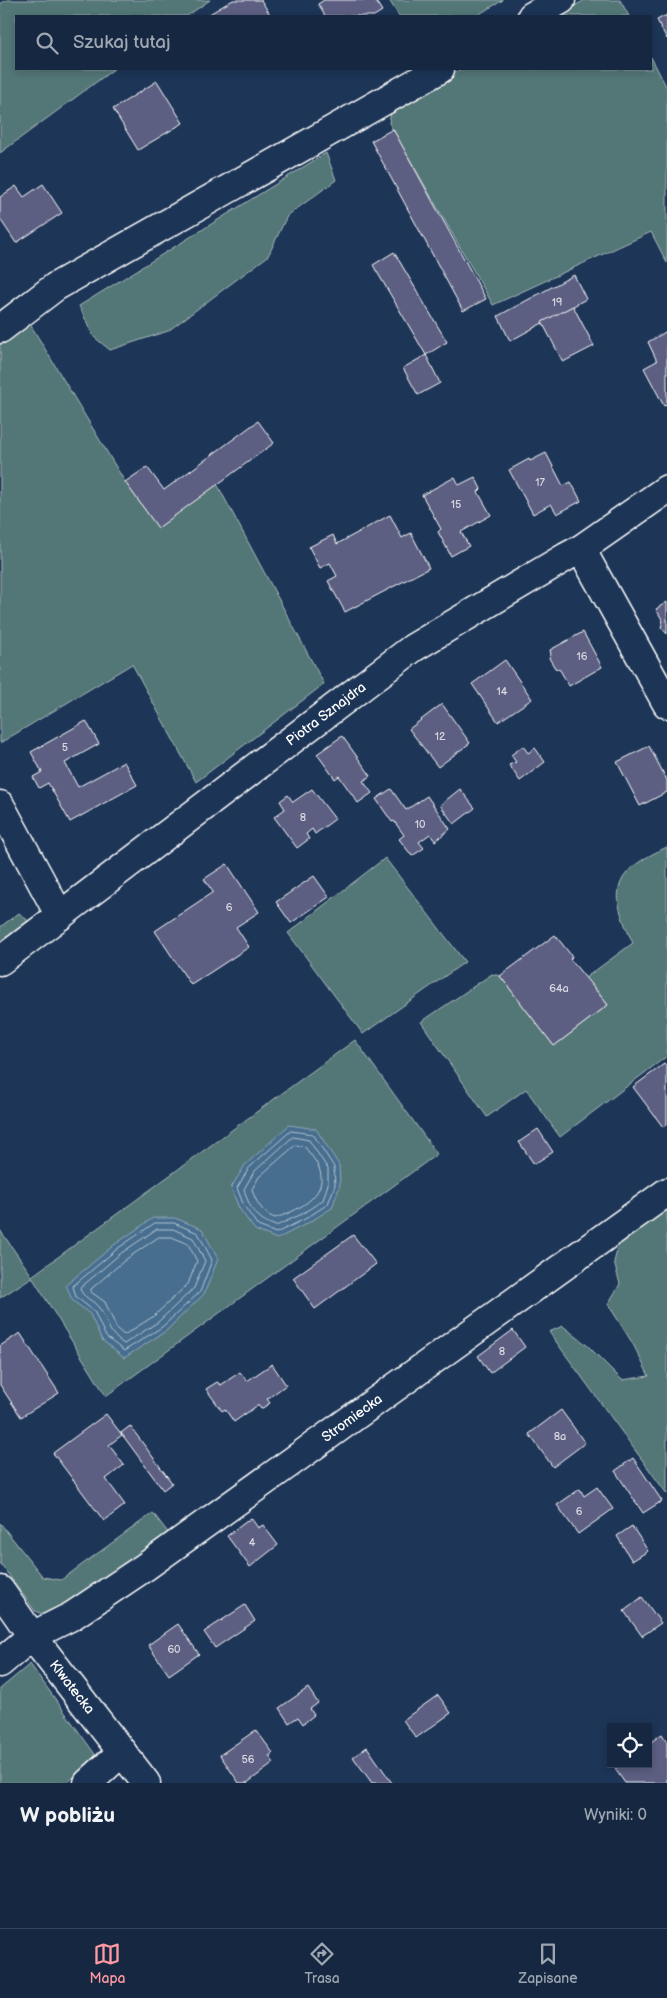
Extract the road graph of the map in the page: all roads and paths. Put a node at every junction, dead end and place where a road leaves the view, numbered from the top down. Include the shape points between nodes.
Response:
1 (561, 0) edge
2 (534, 15) edge
3 (438, 70) edge
4 (0, 329) edge
5 (667, 489) edge
6 (581, 549) junction
7 (667, 704) edge
8 (0, 805) edge
9 (60, 916) junction
10 (0, 961) edge
11 (667, 1192) edge
12 (0, 1590) edge
13 (32, 1636) junction
14 (0, 1663) edge
15 (122, 1752) junction
16 (88, 1783) edge
17 (146, 1783) edge

1 - 2 street
3 - 4 street via 55,287
5 - 6 street, Piotra Sznajdra
6 - 7 street
6 - 9 street, Piotra Sznajdra via 413,648
8 - 9 street
9 - 10 street, Piotra Sznajdra
11 - 13 street, Stromiecka via 146,1567 72,1616
12 - 13 street, Klwatecka
13 - 14 street, Stromiecka
13 - 15 street, Klwatecka
15 - 16 street
15 - 17 street, Klwatecka

